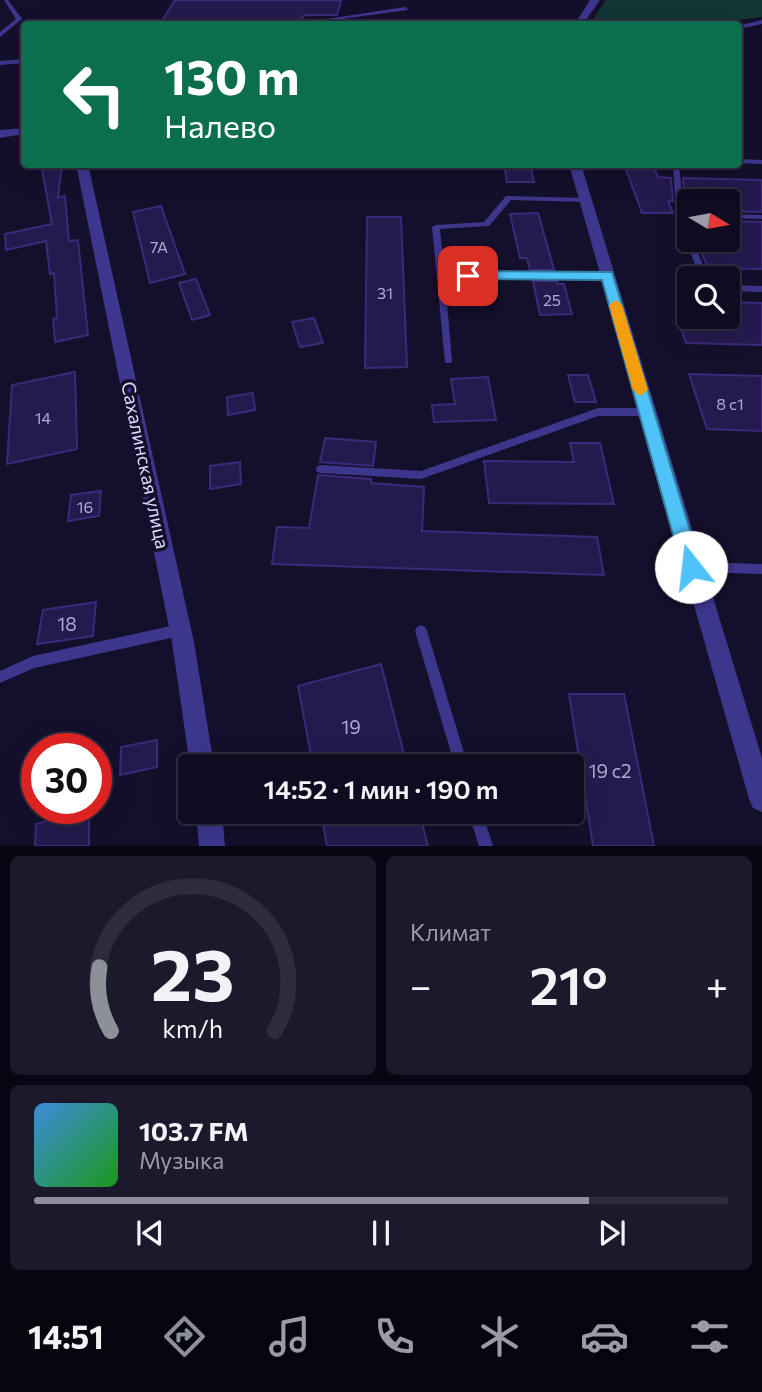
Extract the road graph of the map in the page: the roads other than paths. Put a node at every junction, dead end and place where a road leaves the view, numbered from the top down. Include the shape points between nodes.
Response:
1 (6, 0) edge
2 (595, 0) edge
3 (405, 9) dead end
4 (318, 21) edge
5 (581, 21) edge
6 (762, 22) edge
7 (742, 27) edge
8 (0, 35) edge
9 (21, 61) edge
10 (0, 63) edge
11 (21, 131) edge
12 (0, 134) edge
13 (742, 161) edge
14 (762, 162) edge
15 (83, 168) edge
16 (576, 168) edge
17 (676, 168) edge
18 (678, 189) edge
19 (585, 200) junction
20 (740, 216) edge
21 (762, 216) edge
22 (607, 275) junction
23 (440, 276) junction
24 (740, 288) edge
25 (762, 289) edge
26 (448, 361) dead end
27 (647, 412) junction
28 (321, 470) dead end
29 (691, 567) junction
30 (762, 569) edge
31 (181, 630) junction
32 (421, 631) dead end
33 (0, 677) edge
34 (200, 754) edge
35 (458, 754) edge
36 (762, 799) edge
37 (210, 824) edge
38 (479, 824) edge
39 (212, 846) edge
40 (486, 846) edge

1 - 8 lane via 19,19
2 - 5 street
3 - 4 lane
6 - 7 lane
9 - 10 lane
11 - 12 street
13 - 14 lane
15 - 31 street, Сахалинская улица
16 - 19 street
17 - 18 lane
19 - 22 street
19 - 23 lane via 509,198 486,225 436,226
20 - 21 lane
22 - 23 lane
22 - 27 street
23 - 26 lane
24 - 25 lane
27 - 28 lane via 598,412 421,475
27 - 29 street
29 - 30 lane
29 - 36 street
31 - 33 lane via 33,662
31 - 34 street, Сахалинская улица
32 - 35 lane
37 - 39 street
38 - 40 lane

